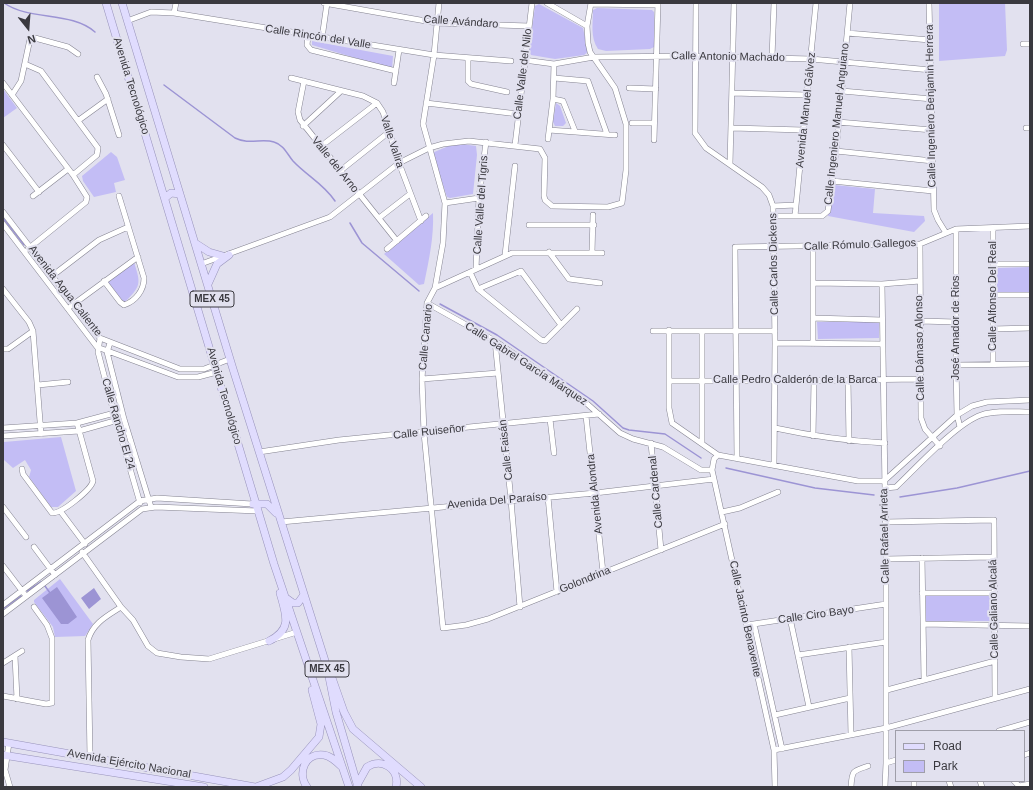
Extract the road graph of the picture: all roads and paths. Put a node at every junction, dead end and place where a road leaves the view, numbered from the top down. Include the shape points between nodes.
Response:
1 (106, 3) edge
2 (122, 3) edge
3 (176, 3) edge
4 (326, 3) edge
5 (439, 3) edge
6 (532, 3) edge
7 (547, 3) edge
8 (696, 3) edge
9 (734, 3) edge
10 (774, 3) edge
11 (816, 3) edge
12 (850, 3) edge
13 (929, 3) edge
14 (591, 4) edge
15 (658, 4) edge
16 (174, 13) junction
17 (127, 21) junction
18 (437, 23) junction
19 (528, 26) junction
20 (587, 26) junction
21 (847, 33) junction
22 (308, 36) junction
23 (322, 38) junction
24 (930, 40) junction
25 (1023, 44) dead end
26 (1030, 44) edge
27 (399, 50) junction
28 (78, 54) dead end
29 (434, 55) junction
30 (656, 56) junction
31 (695, 56) junction
32 (594, 57) junction
33 (733, 57) junction
34 (468, 58) junction
35 (772, 58) junction
36 (811, 59) junction
37 (524, 60) junction
38 (511, 61) dead end
39 (844, 61) junction
40 (25, 64) junction
41 (554, 64) junction
42 (931, 70) junction
43 (396, 71) junction
44 (97, 77) dead end
45 (291, 78) dead end
46 (554, 78) junction
47 (304, 81) junction
48 (3, 83) edge
49 (394, 83) dead end
50 (629, 88) dead end
51 (656, 89) junction
52 (341, 91) junction
53 (842, 91) junction
54 (507, 92) dead end
55 (732, 93) junction
56 (12, 95) junction
57 (807, 95) junction
58 (108, 99) junction
59 (553, 99) junction
60 (932, 99) junction
61 (376, 102) junction
62 (426, 103) junction
63 (518, 114) junction
64 (79, 120) junction
65 (838, 122) junction
66 (632, 123) dead end
67 (654, 123) junction
68 (303, 126) junction
69 (732, 128) junction
70 (549, 130) junction
71 (803, 130) junction
72 (932, 130) junction
73 (575, 131) junction
74 (389, 132) junction
75 (120, 134) dead end
76 (607, 134) junction
77 (615, 135) dead end
78 (548, 139) dead end
79 (654, 140) dead end
80 (486, 142) junction
81 (3, 145) edge
82 (515, 145) junction
83 (320, 146) junction
84 (429, 148) junction
85 (836, 151) junction
86 (933, 161) junction
87 (399, 163) junction
88 (730, 164) junction
89 (515, 166) dead end
90 (68, 169) junction
91 (340, 171) junction
92 (73, 174) junction
93 (832, 181) junction
94 (161, 182) junction
95 (176, 182) junction
96 (933, 191) junction
97 (39, 192) junction
98 (180, 194) junction
99 (410, 194) junction
100 (359, 195) junction
101 (33, 196) dead end
102 (119, 196) dead end
103 (165, 198) junction
104 (479, 198) junction
105 (445, 203) junction
106 (796, 205) junction
107 (773, 206) junction
108 (3, 212) edge
109 (593, 215) dead end
110 (426, 216) dead end
111 (773, 216) junction
112 (796, 216) junction
113 (379, 218) junction
114 (421, 221) junction
115 (3, 224) edge
116 (529, 225) dead end
117 (594, 225) junction
118 (1030, 226) edge
119 (128, 227) junction
120 (993, 228) junction
121 (956, 229) junction
122 (946, 233) junction
123 (397, 241) junction
124 (195, 243) junction
125 (920, 244) junction
126 (813, 246) junction
127 (30, 248) junction
128 (773, 248) junction
129 (387, 249) dead end
130 (25, 252) junction
131 (549, 252) junction
132 (592, 253) junction
133 (602, 253) dead end
134 (505, 255) junction
135 (226, 256) junction
136 (138, 257) junction
137 (201, 264) junction
138 (993, 264) junction
139 (1030, 264) edge
140 (476, 269) junction
141 (470, 272) junction
142 (52, 276) junction
143 (104, 281) junction
144 (920, 281) junction
145 (600, 283) dead end
146 (814, 283) junction
147 (208, 284) junction
148 (882, 284) junction
149 (3, 288) edge
150 (435, 288) junction
151 (478, 289) junction
152 (993, 295) junction
153 (1030, 295) edge
154 (427, 302) junction
155 (74, 304) junction
156 (68, 309) junction
157 (577, 309) dead end
158 (813, 318) junction
159 (882, 320) junction
160 (920, 321) junction
161 (956, 322) junction
162 (561, 325) junction
163 (1030, 328) edge
164 (993, 329) junction
165 (653, 330) dead end
166 (669, 330) junction
167 (33, 331) junction
168 (702, 331) junction
169 (736, 331) junction
170 (775, 331) junction
171 (100, 338) junction
172 (495, 341) junction
173 (110, 343) junction
174 (775, 343) junction
175 (813, 344) junction
176 (882, 344) junction
177 (97, 347) junction
178 (4, 350) edge
179 (107, 352) junction
180 (230, 359) junction
181 (994, 364) junction
182 (1030, 364) edge
183 (956, 365) junction
184 (216, 369) junction
185 (498, 373) junction
186 (422, 379) junction
187 (920, 379) junction
188 (702, 380) junction
189 (736, 380) junction
190 (848, 380) junction
191 (884, 380) junction
192 (670, 381) junction
193 (775, 381) junction
194 (814, 381) junction
195 (68, 382) dead end
196 (38, 385) junction
197 (1030, 400) edge
198 (122, 411) junction
199 (1030, 412) edge
200 (114, 413) junction
201 (599, 414) junction
202 (957, 415) junction
203 (586, 416) junction
204 (124, 419) junction
205 (550, 419) junction
206 (116, 421) junction
207 (77, 423) junction
208 (504, 424) junction
209 (40, 426) junction
210 (960, 427) junction
211 (3, 428) edge
212 (775, 428) junction
213 (79, 431) junction
214 (424, 433) junction
215 (620, 433) joint
216 (41, 434) junction
217 (3, 436) edge
218 (813, 436) junction
219 (933, 439) junction
220 (849, 441) junction
221 (702, 442) junction
222 (652, 443) junction
223 (885, 443) junction
224 (940, 446) junction
225 (259, 452) junction
226 (554, 453) dead end
227 (718, 455) junction
228 (737, 458) junction
229 (774, 466) junction
230 (22, 469) dead end
231 (712, 470) junction
232 (714, 479) junction
233 (884, 481) junction
234 (655, 486) junction
235 (885, 488) junction
236 (778, 492) dead end
237 (594, 493) junction
238 (548, 496) junction
239 (148, 498) junction
240 (511, 500) junction
241 (140, 501) junction
242 (199, 501) junction
243 (254, 504) junction
244 (3, 507) edge
245 (151, 507) junction
246 (433, 507) junction
247 (142, 509) junction
248 (199, 509) junction
249 (258, 511) junction
250 (61, 512) junction
251 (722, 512) junction
252 (280, 519) junction
253 (885, 522) junction
254 (725, 524) junction
255 (26, 537) dead end
256 (84, 543) junction
257 (34, 547) dead end
258 (79, 547) junction
259 (89, 549) junction
260 (661, 550) junction
261 (84, 553) junction
262 (994, 557) junction
263 (886, 558) junction
264 (922, 558) junction
265 (274, 564) junction
266 (3, 566) edge
267 (50, 569) junction
268 (603, 572) junction
269 (55, 575) junction
270 (22, 590) junction
271 (557, 592) junction
272 (922, 593) junction
273 (994, 593) junction
274 (26, 596) junction
275 (303, 596) junction
276 (286, 598) junction
277 (3, 604) edge
278 (886, 604) junction
279 (121, 606) junction
280 (34, 607) dead end
281 (520, 607) junction
282 (3, 614) edge
283 (790, 618) junction
284 (754, 624) junction
285 (923, 624) junction
286 (746, 625) junction
287 (994, 625) junction
288 (1030, 626) edge
289 (443, 628) joint
290 (297, 632) junction
291 (269, 641) junction
292 (886, 642) junction
293 (849, 647) junction
294 (22, 651) dead end
295 (798, 655) junction
296 (15, 656) junction
297 (995, 661) junction
298 (3, 663) edge
299 (327, 667) junction
300 (308, 668) junction
301 (924, 679) junction
302 (1030, 689) edge
303 (887, 690) junction
304 (3, 696) edge
305 (850, 698) junction
306 (995, 698) junction
307 (17, 699) junction
308 (809, 707) junction
309 (775, 715) junction
310 (1030, 722) edge
311 (886, 728) junction
312 (1002, 730) edge
313 (851, 735) junction
314 (6, 742) edge
315 (782, 749) junction
316 (774, 750) junction
317 (5, 755) edge
318 (90, 758) junction
319 (895, 760) edge
320 (886, 763) junction
321 (868, 766) dead end
322 (343, 767) junction
323 (1015, 782) edge
324 (1030, 784) edge
325 (357, 786) edge
326 (10, 787) edge
327 (204, 787) edge
328 (256, 787) edge
329 (307, 787) edge
330 (349, 787) edge
331 (396, 787) edge
332 (421, 787) edge
333 (775, 787) edge
334 (851, 787) edge
335 (885, 787) edge

1 - 94 main road, Avenida Tecnológico / MEX 45
2 - 17 main road, Avenida Tecnológico / MEX 45
3 - 16 street
4 - 18 street, Calle Avándaro
4 - 23 street
5 - 18 street, Calle Canario
6 - 19 street, Calle Valle del Nilo
7 - 20 street
8 - 31 street, Calle Carlos Dickens
9 - 33 street
10 - 35 street
11 - 36 street, Avenida Manuel Gálvez
12 - 21 street, Calle Ingeniero Manuel Anguiano
13 - 24 street, Calle Ingeniero Benjamin Herrera
14 - 15 street
14 - 20 street
15 - 30 street
16 - 17 street, Calle Rincón del Valle via 151,12
16 - 22 street, Calle Rincón del Valle
17 - 95 main road, Avenida Tecnológico / MEX 45
18 - 19 street, Calle Avándaro
18 - 29 street, Calle Canario
19 - 37 street, Calle Valle del Nilo
20 - 32 street via 588,43
21 - 24 street
21 - 39 street, Calle Ingeniero Manuel Anguiano
22 - 23 street, Calle Rincón del Valle
22 - 43 street via 307,45 311,50
23 - 27 street, Calle Rincón del Valle
24 - 42 street, Calle Ingeniero Benjamin Herrera
25 - 26 street
27 - 29 street, Calle Rincón del Valle
27 - 43 street
28 - 40 street via 68,47 31,38
29 - 34 street, Calle Rincón del Valle
29 - 62 street, Calle Canario
30 - 31 street, Calle Antonio Machado
30 - 32 street, Calle Antonio Machado
30 - 51 street
31 - 33 street, Calle Antonio Machado
31 - 88 street, Calle Carlos Dickens via 695,133 706,148
32 - 41 street, Calle Antonio Machado
32 - 82 street via 615,88 626,124 623,202 608,207 563,207 548,204 544,196 545,155 540,149
33 - 35 street, Calle Antonio Machado
33 - 55 street
34 - 38 street, Calle Rincón del Valle
34 - 54 street via 468,81 471,84
35 - 36 street, Calle Antonio Machado
36 - 39 street, Calle Antonio Machado
36 - 57 street, Avenida Manuel Gálvez
37 - 41 street, Calle Antonio Machado
37 - 63 street, Calle Valle del Nilo
39 - 42 street, Calle Antonio Machado
39 - 53 street, Calle Ingeniero Manuel Anguiano
40 - 56 street via 19,84
40 - 64 street via 41,71
41 - 46 street
42 - 60 street, Calle Ingeniero Benjamin Herrera
43 - 49 street
44 - 58 street
45 - 47 street, Valle Valira
46 - 59 street
46 - 76 street via 588,78
47 - 52 street, Valle Valira
47 - 68 street, Valle del Arno via 298,112
48 - 56 street
50 - 51 street
51 - 67 street
52 - 61 street, Valle Valira
52 - 68 street
53 - 60 street
53 - 65 street, Calle Ingeniero Manuel Anguiano
55 - 57 street
55 - 69 street
56 - 90 street
57 - 71 street, Avenida Manuel Gálvez
58 - 64 street
58 - 75 street
59 - 70 street
59 - 73 street via 563,102
60 - 72 street, Calle Ingeniero Benjamin Herrera
61 - 74 street, Valle Valira via 383,112
61 - 83 street
62 - 63 street
62 - 84 street, Calle Canario via 423,124
63 - 82 street, Calle Valle del Nilo
64 - 92 street via 99,151
65 - 72 street
65 - 85 street, Calle Ingeniero Manuel Anguiano
66 - 67 street
67 - 79 street
68 - 83 street, Valle del Arno
69 - 71 street
69 - 88 street
70 - 73 street
70 - 78 street
71 - 106 street, Avenida Manuel Gálvez
72 - 86 street, Calle Ingeniero Benjamin Herrera
73 - 76 street
74 - 87 street, Valle Valira
74 - 91 street
76 - 77 street
80 - 82 street
80 - 84 street via 457,141
80 - 104 street, Calle Valle del Tigris
81 - 97 street
83 - 91 street, Valle del Arno
84 - 87 street
84 - 105 street, Calle Canario
85 - 86 street
85 - 93 street, Calle Ingeniero Manuel Anguiano
86 - 96 street, Calle Ingeniero Benjamin Herrera
87 - 99 street, Valle Valira
87 - 100 street
88 - 107 street, Calle Carlos Dickens via 762,187 769,195
89 - 134 street
90 - 92 street
90 - 97 street
91 - 100 street, Valle del Arno
92 - 127 street via 87,197 86,202
93 - 96 street
93 - 112 street, Calle Ingeniero Manuel Anguiano via 826,215
94 - 95 main road
94 - 103 main road, Avenida Tecnológico / MEX 45
95 - 98 main road, Avenida Tecnológico / MEX 45
96 - 122 street, Calle Ingeniero Benjamin Herrera via 934,210
97 - 101 street
98 - 103 main road via 171,193
98 - 124 main road, Avenida Tecnológico / MEX 45
99 - 113 street
99 - 114 street, Valle Valira
100 - 113 street, Valle del Arno
100 - 135 street via 330,217
102 - 119 street
103 - 184 main road, Avenida Tecnológico / MEX 45
104 - 105 street
104 - 140 street, Calle Valle del Tigris
105 - 150 street, Calle Canario via 443,243
106 - 107 street
106 - 112 street, Avenida Manuel Gálvez
107 - 111 street, Calle Carlos Dickens
108 - 127 street, Avenida Agua Caliente
109 - 117 street
110 - 114 street
111 - 112 street, Calle Ingeniero Manuel Anguiano
111 - 128 street, Calle Carlos Dickens
113 - 123 street, Valle del Arno
114 - 123 street
115 - 130 street, Avenida Agua Caliente
116 - 117 street
117 - 132 street
118 - 120 street, Calle Rómulo Gallegos
119 - 136 street
119 - 142 street via 99,240
120 - 121 street, Calle Rómulo Gallegos
120 - 138 street, Calle Alfonso Del Real
121 - 122 street, Calle Rómulo Gallegos
121 - 161 street, José Amador de Rios
122 - 125 street, Calle Rómulo Gallegos
123 - 129 street
124 - 135 main road via 209,252
124 - 137 main road, Avenida Tecnológico / MEX 45
125 - 126 street, Calle Rómulo Gallegos
125 - 144 street, Calle Dámaso Alonso
126 - 128 street, Calle Rómulo Gallegos
126 - 146 street
127 - 130 street
127 - 142 street, Avenida Agua Caliente
128 - 169 street, Calle Rómulo Gallegos via 735,247
128 - 170 street, Calle Carlos Dickens
130 - 156 street, Avenida Agua Caliente
131 - 132 street
131 - 134 street via 518,252
131 - 145 street via 569,279
132 - 133 street
134 - 140 street
135 - 137 street
135 - 147 main road via 217,264
136 - 143 street
136 - 143 street via 144,283 143,289 132,301 124,305 121,303
137 - 147 main road, Avenida Tecnológico / MEX 45
138 - 139 street
138 - 152 street, Calle Alfonso Del Real
140 - 141 street
141 - 150 street
141 - 151 street
142 - 155 street, Avenida Agua Caliente
143 - 155 street
144 - 148 street
144 - 160 street, Calle Dámaso Alonso
146 - 148 street
146 - 158 street
147 - 180 main road, Avenida Tecnológico / MEX 45
148 - 159 street, Calle Rafael Arrieta
149 - 167 street
150 - 154 street, Calle Canario
151 - 162 street via 541,340 545,341
151 - 162 street via 521,271
152 - 153 street
152 - 164 street, Calle Alfonso Del Real
154 - 172 street, Calle Gabrel García Márquez
154 - 186 street, Calle Canario
155 - 156 street
155 - 171 street, Avenida Agua Caliente
156 - 177 street, Avenida Agua Caliente
157 - 162 street
158 - 159 street
158 - 175 street
159 - 176 street, Calle Rafael Arrieta
160 - 161 street
160 - 187 street, Calle Dámaso Alonso
161 - 183 street, José Amador de Rios
163 - 164 street
164 - 181 street, Calle Alfonso Del Real
165 - 166 street
166 - 168 street
166 - 192 street
167 - 178 street
167 - 196 street
168 - 169 street
168 - 188 street
169 - 170 street
169 - 189 street
170 - 174 street, Calle Carlos Dickens
171 - 173 street, Avenida Agua Caliente
171 - 177 street
172 - 185 street, Calle Faisán
172 - 201 street, Calle Gabrel García Márquez
173 - 179 street
173 - 184 street, Avenida Agua Caliente via 180,369
174 - 175 street
174 - 193 street, Calle Carlos Dickens
175 - 176 street
176 - 191 street, Calle Rafael Arrieta
177 - 179 street, Avenida Agua Caliente
177 - 200 street, Calle Rancho El 24
179 - 184 street, Avenida Agua Caliente via 178,377 198,378
179 - 198 street, Calle Rancho El 24
180 - 184 street, Avenida Agua Caliente
180 - 225 main road, Avenida Tecnológico / MEX 45
181 - 182 street
181 - 183 street
183 - 202 street, José Amador de Rios
184 - 243 main road, Avenida Tecnológico / MEX 45
185 - 186 street
185 - 208 street, Calle Faisán
186 - 214 street, Calle Canario
187 - 191 street, Calle Pedro Calderón de la Barca
187 - 219 street, Calle Dámaso Alonso via 922,422
188 - 189 street, Calle Pedro Calderón de la Barca
188 - 192 street, Calle Pedro Calderón de la Barca
188 - 221 street
189 - 193 street, Calle Pedro Calderón de la Barca
189 - 228 street
190 - 191 street, Calle Pedro Calderón de la Barca
190 - 194 street, Calle Pedro Calderón de la Barca
190 - 220 street
191 - 223 street, Calle Rafael Arrieta
192 - 221 street via 670,420 674,426
193 - 194 street, Calle Pedro Calderón de la Barca
193 - 212 street, Calle Carlos Dickens
194 - 218 street
195 - 196 street
196 - 209 street
197 - 202 street via 987,402 972,406
198 - 200 street
198 - 204 street, Calle Rancho El 24
199 - 210 street via 983,415
200 - 206 street, Calle Rancho El 24
200 - 207 street
201 - 203 street, Calle Ruiseñor
201 - 215 street, Calle Gabrel García Márquez
202 - 210 street, José Amador de Rios
202 - 219 street
203 - 205 street, Calle Ruiseñor
203 - 237 street, Avenida Alondra
204 - 206 street
204 - 239 street, Calle Rancho El 24
205 - 208 street, Calle Ruiseñor
205 - 226 street
206 - 213 street
206 - 241 street, Calle Rancho El 24
207 - 209 street
207 - 213 street
208 - 214 street, Calle Ruiseñor
208 - 240 street, Calle Faisán
209 - 211 street
209 - 216 street
210 - 224 street
212 - 218 street
212 - 229 street, Calle Carlos Dickens
213 - 216 street
213 - 250 street via 93,484
214 - 225 street, Calle Ruiseñor via 326,442
214 - 246 street, Calle Canario
215 - 222 street, Calle Cardenal
216 - 217 street
218 - 220 street
219 - 224 street, Calle Dámaso Alonso
219 - 233 street
220 - 223 street
221 - 227 street
222 - 231 street via 701,470
222 - 234 street, Calle Cardenal
223 - 233 street, Calle Rafael Arrieta
224 - 235 street via 896,487
225 - 252 main road, Avenida Tecnológico / MEX 45
227 - 228 street
227 - 231 street via 714,459
228 - 229 street
229 - 233 street via 858,481
230 - 250 street via 50,512
231 - 232 street, Calle Jacinto Benavente
232 - 234 street, Avenida Del Paraíso
232 - 251 street, Calle Jacinto Benavente
233 - 235 street, Calle Rafael Arrieta
234 - 237 street, Avenida Del Paraíso
234 - 260 street, Calle Cardenal
235 - 253 street, Calle Rafael Arrieta
236 - 251 street via 740,508
237 - 238 street, Avenida Del Paraíso
237 - 268 street, Avenida Alondra
238 - 240 street, Avenida Del Paraíso
238 - 271 street
239 - 241 street
239 - 242 street
239 - 245 street, Calle Rancho El 24
240 - 246 street, Avenida Del Paraíso
240 - 281 street, Calle Faisán
241 - 247 street, Calle Rancho El 24
241 - 256 street
242 - 243 street
242 - 248 street
243 - 249 main road, Avenida Tecnológico / MEX 45
243 - 252 main road via 267,504
244 - 255 street
245 - 247 street
245 - 248 street
246 - 252 street, Avenida Del Paraíso
246 - 289 street, Calle Canario
247 - 259 street
248 - 249 street
249 - 265 main road, Avenida Tecnológico / MEX 45
250 - 256 street
251 - 254 street, Calle Jacinto Benavente
252 - 275 main road, Avenida Tecnológico / MEX 45
253 - 262 street, Calle Galiano Alcalá via 994,520
253 - 263 street, Calle Rafael Arrieta
254 - 260 street, Golondrina
254 - 286 street, Calle Jacinto Benavente
256 - 258 street
256 - 259 street
257 - 267 street
258 - 261 street
258 - 267 street
259 - 261 street
260 - 268 street, Golondrina
261 - 269 street
261 - 279 street
262 - 264 street
262 - 273 street, Calle Galiano Alcalá
263 - 264 street
263 - 278 street, Calle Rafael Arrieta
264 - 272 street
265 - 276 main road, Avenida Tecnológico / MEX 45
265 - 291 main road via 286,624 281,634
266 - 270 street
267 - 269 street
267 - 270 street
268 - 271 street, Golondrina
269 - 274 street
270 - 274 street
270 - 277 street
271 - 281 street, Golondrina
272 - 273 street
272 - 285 street
273 - 287 street, Calle Galiano Alcalá
274 - 282 street
275 - 276 main road via 298,603
275 - 299 main road, Avenida Tecnológico / MEX 45
276 - 290 main road, Avenida Tecnológico / MEX 45
278 - 283 street, Calle Ciro Bayo
278 - 292 street, Calle Rafael Arrieta
279 - 291 street via 152,650 168,656 209,659
279 - 318 street via 97,624 90,632 88,640
280 - 307 street via 47,625 52,638 52,703
281 - 289 street, Golondrina via 476,623
283 - 284 street, Calle Ciro Bayo
283 - 295 street
284 - 286 street, Calle Ciro Bayo
284 - 309 street
285 - 287 street
285 - 301 street
286 - 316 street, Calle Jacinto Benavente
287 - 288 street
287 - 297 street, Calle Galiano Alcalá
290 - 291 street
290 - 300 main road, Avenida Tecnológico / MEX 45
292 - 293 street
292 - 303 street, Calle Rafael Arrieta
293 - 295 street
293 - 305 street
294 - 296 street
295 - 308 street
296 - 298 street
296 - 307 street
297 - 301 street
297 - 306 street, Calle Galiano Alcalá
299 - 325 main road, Avenida Tecnológico / MEX 45 via 336,712
299 - 332 main road via 353,729
300 - 322 main road, Avenida Tecnológico / MEX 45
300 - 328 main road via 321,720 321,733 291,770 277,780
301 - 303 street
302 - 306 street
303 - 311 street, Calle Rafael Arrieta
304 - 307 street
305 - 308 street
305 - 313 street
306 - 311 street
308 - 309 street
309 - 315 street
310 - 312 street
311 - 313 street
311 - 320 street, Calle Rafael Arrieta
313 - 315 street
314 - 317 street
314 - 318 main road, Avenida Ejército Nacional
315 - 316 street
316 - 333 street, Calle Jacinto Benavente
317 - 326 street via 5,770
317 - 327 main road, Avenida Ejército Nacional
318 - 328 main road, Avenida Ejército Nacional
319 - 320 street
320 - 335 street, Calle Rafael Arrieta
321 - 334 street via 854,771
322 - 329 main road via 328,756 314,756 306,762 302,771 302,778
322 - 330 main road, Avenida Tecnológico / MEX 45
323 - 324 street via 1019,786
325 - 331 main road via 367,767 379,763 391,769 397,780

